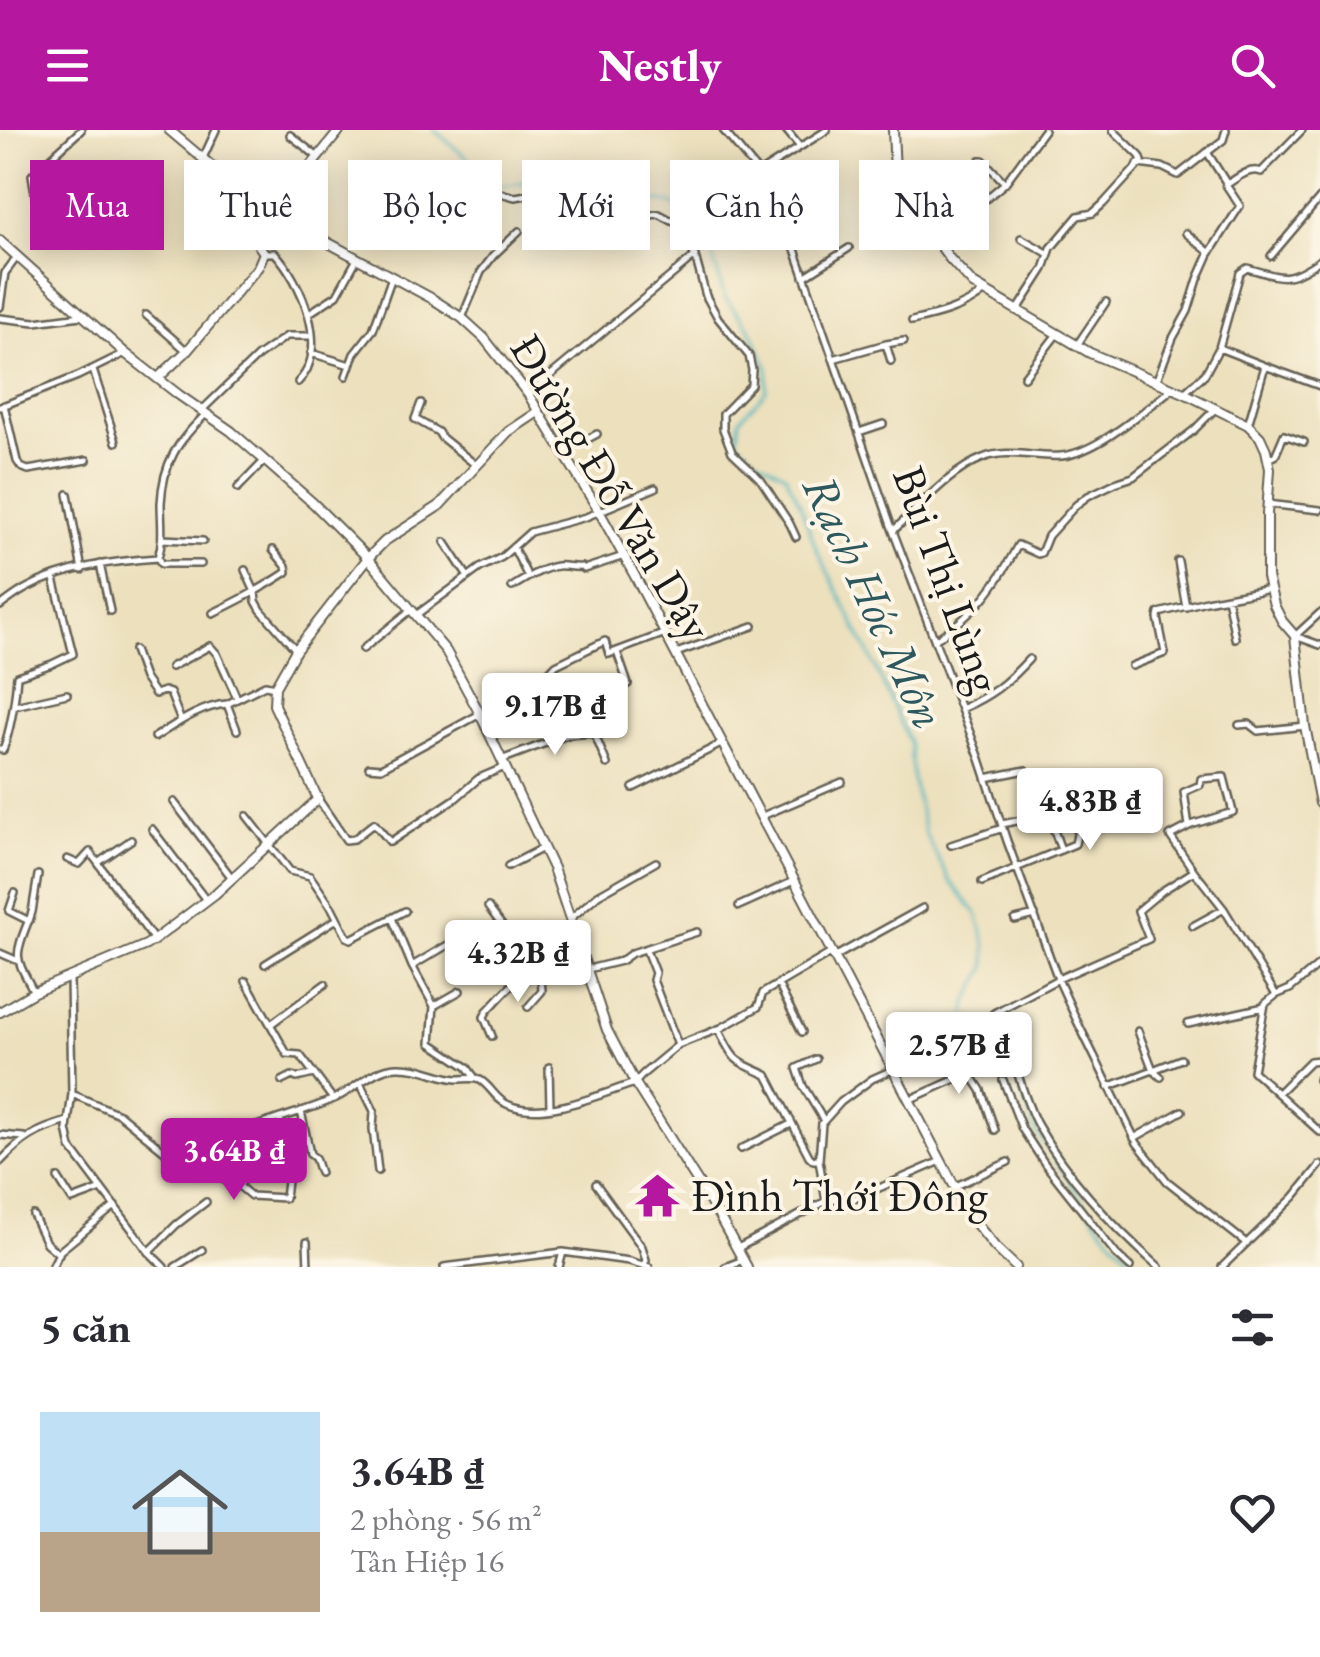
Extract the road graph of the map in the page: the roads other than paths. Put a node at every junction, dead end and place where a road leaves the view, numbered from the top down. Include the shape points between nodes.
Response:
1 (81, 130) edge
2 (169, 130) edge
3 (216, 130) edge
4 (340, 130) edge
5 (723, 130) edge
6 (786, 130) edge
7 (826, 130) edge
8 (893, 130) edge
9 (1044, 130) edge
10 (1113, 130) edge
11 (1226, 130) edge
12 (1302, 130) edge
13 (290, 134) dead end
14 (800, 148) junction
15 (1206, 152) junction
16 (318, 157) junction
17 (203, 158) junction
18 (48, 160) edge
19 (206, 160) edge
20 (316, 160) edge
21 (748, 160) edge
22 (781, 160) edge
23 (894, 160) edge
24 (1138, 164) junction
25 (989, 166) edge
26 (1005, 184) junction
27 (1227, 184) junction
28 (502, 194) edge
29 (989, 197) edge
30 (1320, 198) edge
31 (518, 231) dead end
32 (1186, 232) dead end
33 (1020, 238) dead end
34 (0, 242) edge
35 (328, 243) edge
36 (848, 248) dead end
37 (262, 250) edge
38 (795, 250) edge
39 (944, 250) edge
40 (1210, 253) junction
41 (264, 254) junction
42 (1049, 254) junction
43 (695, 256) junction
44 (1271, 256) dead end
45 (17, 257) junction
46 (357, 259) junction
47 (1320, 260) edge
48 (392, 277) junction
49 (804, 277) junction
50 (984, 291) junction
51 (1106, 302) dead end
52 (0, 307) edge
53 (1018, 311) junction
54 (308, 314) junction
55 (146, 315) dead end
56 (84, 316) junction
57 (0, 318) edge
58 (462, 318) junction
59 (912, 322) dead end
60 (1057, 334) junction
61 (311, 336) junction
62 (904, 341) dead end
63 (886, 344) junction
64 (1077, 345) junction
65 (1218, 348) junction
66 (187, 351) junction
67 (125, 352) junction
68 (311, 353) junction
69 (833, 359) junction
70 (891, 360) dead end
71 (350, 364) junction
72 (1265, 366) junction
73 (92, 370) junction
74 (346, 376) dead end
75 (1024, 376) dead end
76 (159, 378) junction
77 (298, 382) dead end
78 (1156, 382) junction
79 (1320, 386) edge
80 (1172, 388) junction
81 (1184, 393) junction
82 (528, 394) junction
83 (420, 402) dead end
84 (2, 406) edge
85 (1215, 409) junction
86 (204, 412) junction
87 (538, 412) junction
88 (883, 424) dead end
89 (1248, 425) junction
90 (859, 432) junction
91 (598, 434) dead end
92 (116, 442) dead end
93 (1304, 442) dead end
94 (562, 452) junction
95 (1268, 458) junction
96 (87, 460) dead end
97 (265, 460) junction
98 (477, 466) junction
99 (238, 488) dead end
100 (655, 488) dead end
101 (68, 494) dead end
102 (1268, 504) junction
103 (1320, 510) edge
104 (599, 511) junction
105 (893, 531) junction
106 (796, 537) dead end
107 (162, 539) junction
108 (202, 541) dead end
109 (445, 542) dead end
110 (513, 547) junction
111 (273, 550) dead end
112 (624, 556) junction
113 (158, 558) junction
114 (368, 558) junction
115 (1178, 561) dead end
116 (100, 564) junction
117 (201, 564) dead end
118 (82, 570) junction
119 (245, 570) dead end
120 (468, 577) junction
121 (54, 578) junction
122 (528, 578) junction
123 (512, 588) dead end
124 (1270, 589) junction
125 (255, 592) junction
126 (1227, 597) junction
127 (0, 606) edge
128 (1186, 607) junction
129 (110, 611) dead end
130 (414, 612) junction
131 (213, 613) dead end
132 (1320, 613) edge
133 (753, 626) dead end
134 (666, 633) junction
135 (1295, 636) junction
136 (1235, 638) dead end
137 (934, 640) junction
138 (219, 641) dead end
139 (1320, 645) edge
140 (210, 646) junction
141 (363, 649) dead end
142 (134, 650) dead end
143 (296, 650) junction
144 (616, 652) junction
145 (676, 653) junction
146 (1029, 659) dead end
147 (1132, 666) dead end
148 (171, 667) dead end
149 (628, 684) dead end
150 (275, 688) junction
151 (67, 694) dead end
152 (237, 698) junction
153 (227, 704) junction
154 (15, 706) junction
155 (961, 709) junction
156 (529, 710) junction
157 (480, 714) junction
158 (181, 721) junction
159 (536, 723) dead end
160 (1239, 725) dead end
161 (1305, 726) junction
162 (486, 728) junction
163 (238, 730) dead end
164 (155, 736) dead end
165 (722, 744) junction
166 (0, 749) edge
167 (503, 764) junction
168 (607, 764) dead end
169 (369, 767) dead end
170 (1026, 770) dead end
171 (986, 778) junction
172 (842, 782) dead end
173 (633, 788) dead end
174 (1071, 788) dead end
175 (318, 799) junction
176 (174, 802) dead end
177 (1320, 803) edge
178 (248, 816) dead end
179 (1036, 816) dead end
180 (1049, 816) dead end
181 (760, 817) junction
182 (1002, 826) junction
183 (1189, 826) junction
184 (152, 829) dead end
185 (131, 840) dead end
186 (270, 843) junction
187 (951, 845) dead end
188 (543, 848) junction
189 (1061, 850) junction
190 (67, 859) dead end
191 (99, 862) junction
192 (656, 862) dead end
193 (508, 866) dead end
194 (1017, 867) junction
195 (1194, 871) junction
196 (38, 875) dead end
197 (232, 878) junction
198 (794, 881) junction
199 (982, 882) dead end
200 (15, 892) dead end
201 (206, 900) junction
202 (739, 906) dead end
203 (488, 908) dead end
204 (923, 908) dead end
205 (1224, 909) junction
206 (405, 911) dead end
207 (1035, 915) junction
208 (392, 918) junction
209 (337, 919) junction
210 (570, 919) junction
211 (1015, 920) dead end
212 (28, 921) junction
213 (1193, 926) dead end
214 (696, 932) dead end
215 (154, 940) junction
216 (451, 943) dead end
217 (645, 949) junction
218 (0, 953) edge
219 (835, 954) junction
220 (16, 960) junction
221 (265, 964) dead end
222 (1320, 964) edge
223 (586, 965) junction
224 (412, 966) junction
225 (535, 970) junction
226 (70, 976) junction
227 (541, 977) junction
228 (1058, 979) junction
229 (246, 981) dead end
230 (325, 984) dead end
231 (778, 984) junction
232 (460, 991) dead end
233 (34, 992) junction
234 (1276, 995) junction
235 (434, 1006) junction
236 (1264, 1006) junction
237 (528, 1007) dead end
238 (0, 1012) edge
239 (271, 1024) junction
240 (1188, 1024) dead end
241 (718, 1029) junction
242 (1138, 1031) dead end
243 (802, 1032) dead end
244 (492, 1036) dead end
245 (678, 1044) junction
246 (816, 1059) dead end
247 (1181, 1060) dead end
248 (1320, 1060) edge
249 (549, 1067) dead end
250 (1016, 1068) dead end
251 (892, 1070) junction
252 (1153, 1070) junction
253 (314, 1074) junction
254 (1161, 1076) dead end
255 (475, 1078) junction
256 (1004, 1080) dead end
257 (282, 1081) dead end
258 (360, 1083) junction
259 (635, 1084) junction
260 (1108, 1087) junction
261 (1278, 1093) junction
262 (72, 1094) junction
263 (333, 1099) junction
264 (908, 1100) junction
265 (550, 1108) junction
266 (300, 1111) junction
267 (1182, 1111) dead end
268 (280, 1118) junction
269 (68, 1121) junction
270 (824, 1121) junction
271 (791, 1124) junction
272 (995, 1130) dead end
273 (1320, 1132) edge
274 (0, 1136) edge
275 (27, 1136) junction
276 (1134, 1138) junction
277 (741, 1149) dead end
278 (257, 1160) dead end
279 (819, 1160) junction
280 (0, 1162) edge
281 (941, 1162) junction
282 (1008, 1162) dead end
283 (1320, 1165) edge
284 (192, 1166) junction
285 (378, 1171) dead end
286 (320, 1173) dead end
287 (58, 1178) dead end
288 (596, 1184) dead end
289 (239, 1186) junction
290 (954, 1187) junction
291 (102, 1189) junction
292 (826, 1201) junction
293 (206, 1202) dead end
294 (115, 1206) junction
295 (34, 1215) dead end
296 (307, 1242) dead end
297 (1245, 1242) junction
298 (738, 1248) junction
299 (202, 1250) dead end
300 (149, 1252) junction
301 (562, 1252) junction
302 (59, 1254) junction
303 (745, 1263) edge
304 (479, 1264) edge
305 (646, 1266) edge
306 (52, 1267) edge
307 (164, 1267) edge
308 (175, 1267) edge
309 (308, 1267) edge
310 (444, 1267) edge
311 (559, 1267) edge
312 (725, 1267) edge
313 (1016, 1267) edge
314 (1130, 1267) edge
315 (1158, 1267) edge
316 (1222, 1267) edge

1 - 18 street
2 - 17 street, Đường Đỗ Văn Dậy
3 - 17 street
4 - 16 street
5 - 21 street, Bùi Thị Lùng
6 - 14 street
7 - 14 street
8 - 23 street
9 - 26 street
10 - 24 street via 1140,156
11 - 15 street
12 - 27 street via 1261,172
13 - 16 street
14 - 22 street
15 - 24 street via 1178,175
15 - 27 street
16 - 20 street
17 - 19 street, Đường Đỗ Văn Dậy
24 - 42 street via 1103,204 1078,216
25 - 26 street
26 - 29 street
27 - 40 street via 1240,206
28 - 43 street via 551,191 622,218 659,214 676,223
30 - 44 street
31 - 58 street via 481,272
32 - 40 street
33 - 42 street
34 - 45 street
35 - 46 street, Đường Đỗ Văn Dậy
36 - 49 street
37 - 41 street
38 - 49 street, Bùi Thị Lùng
39 - 50 street
40 - 78 street
41 - 54 street via 275,253 289,269
41 - 66 street
42 - 53 street
43 - 82 street
43 - 106 street via 706,296 752,370 751,385 723,414 723,429 732,452 761,480
45 - 52 street via 5,273
45 - 56 street
46 - 48 street, Đường Đỗ Văn Dậy
46 - 54 street via 336,295
47 - 65 street via 1286,278 1243,270
48 - 58 street, Đường Đỗ Văn Dậy
48 - 71 street via 373,330
49 - 69 street, Bùi Thị Lùng
50 - 53 street
50 - 59 street via 952,311
51 - 64 street
53 - 60 street
54 - 61 street
55 - 66 street
56 - 57 street
56 - 67 street
58 - 82 street, Đường Đỗ Văn Dậy
60 - 64 street
60 - 75 street
61 - 68 street
61 - 86 street via 287,336 258,356
62 - 63 street
63 - 69 street
63 - 70 street
64 - 78 street
65 - 72 street
65 - 81 street
66 - 76 street
67 - 73 street
67 - 76 street
68 - 71 street
68 - 77 street
69 - 90 street, Bùi Thị Lùng
71 - 74 street
72 - 79 street
72 - 89 street
73 - 84 street
73 - 92 street
76 - 86 street
78 - 80 street
80 - 81 street
80 - 105 street via 1086,450 988,456 966,466
81 - 85 street
82 - 87 street, Đường Đỗ Văn Dậy
83 - 98 street via 414,418
84 - 96 street via 21,467
85 - 89 street
85 - 137 street via 1133,477 1076,505 1041,553 1018,545 993,589
86 - 97 street
86 - 107 street via 171,456 161,498
87 - 94 street, Đường Đỗ Văn Dậy
87 - 98 street
88 - 90 street
89 - 95 street
90 - 105 street, Bùi Thị Lùng
91 - 94 street
93 - 95 street via 1283,435
94 - 104 street, Đường Đỗ Văn Dậy
95 - 102 street
97 - 99 street
97 - 114 street
98 - 114 street via 439,506
100 - 104 street
101 - 118 street
102 - 103 street
102 - 124 street
104 - 110 street via 530,532
104 - 112 street, Đường Đỗ Văn Dậy
105 - 137 street, Bùi Thị Lùng
107 - 108 street
107 - 113 street
109 - 120 street
110 - 120 street
110 - 122 street
111 - 125 street via 287,572
112 - 122 street
112 - 134 street, Đường Đỗ Văn Dậy
113 - 116 street
113 - 117 street via 160,564
114 - 130 street
114 - 143 street
115 - 128 street
116 - 118 street
116 - 129 street
118 - 121 street
119 - 125 street
120 - 130 street
121 - 127 street
121 - 154 street via 73,654 17,676
122 - 123 street
124 - 126 street
124 - 135 street
125 - 131 street
125 - 143 street via 261,610
126 - 128 street
126 - 136 street
128 - 147 street via 1158,614 1165,653
130 - 141 street
130 - 157 street via 446,652
132 - 135 street
133 - 145 street
134 - 144 street
134 - 145 street, Đường Đỗ Văn Dậy
135 - 139 street
135 - 161 street
137 - 155 street, Bùi Thị Lùng
138 - 140 street
140 - 148 street
140 - 152 street
142 - 158 street via 146,682 155,694 170,692
143 - 150 street
144 - 149 street
144 - 156 street via 609,654 606,642 556,665 529,693
145 - 165 street, Đường Đỗ Văn Dậy
146 - 155 street via 1006,684
150 - 152 street via 265,685
150 - 175 street via 274,706
151 - 154 street
152 - 153 street
153 - 158 street
153 - 163 street
154 - 166 street
155 - 171 street, Bùi Thị Lùng
156 - 159 street
156 - 162 street
157 - 162 street
157 - 169 street via 381,768
158 - 164 street
160 - 161 street via 1258,731
161 - 177 street
162 - 167 street
165 - 173 street
165 - 181 street, Đường Đỗ Văn Dậy
167 - 168 street via 566,735 594,733
167 - 175 street via 390,842 374,823 346,840
167 - 188 street
170 - 171 street
171 - 182 street, Bùi Thị Lùng
172 - 181 street
174 - 189 street via 1081,816 1075,844
175 - 186 street
176 - 197 street
178 - 186 street
179 - 182 street
180 - 189 street
181 - 198 street, Đường Đỗ Văn Dậy
182 - 187 street
182 - 194 street, Bùi Thị Lùng
183 - 183 street via 1233,812 1224,777 1200,780 1184,792
183 - 195 street via 1170,836
184 - 201 street
185 - 191 street
186 - 197 street
186 - 209 street via 290,871 310,876
188 - 193 street
188 - 210 street
189 - 194 street
190 - 191 street via 80,864 90,852
191 - 215 street
192 - 210 street
194 - 199 street
194 - 207 street, Bùi Thị Lùng
195 - 205 street
195 - 228 street via 1138,911 1149,938
196 - 212 street
197 - 201 street
198 - 202 street
198 - 219 street, Đường Đỗ Văn Dậy
200 - 212 street via 9,911
201 - 215 street
203 - 225 street
204 - 219 street
205 - 213 street
205 - 234 street
206 - 208 street
207 - 211 street
207 - 228 street, Bùi Thị Lùng
208 - 209 street via 351,939
208 - 224 street
209 - 221 street
210 - 223 street
212 - 220 street
214 - 217 street
215 - 226 street
216 - 224 street
217 - 223 street via 621,961
217 - 245 street
218 - 220 street
219 - 231 street
219 - 251 street, Đường Đỗ Văn Dậy
220 - 233 street
222 - 234 street
223 - 227 street
223 - 259 street via 607,1030
224 - 235 street
225 - 227 street
225 - 244 street via 487,1012
226 - 233 street
226 - 262 street
227 - 237 street via 542,991
228 - 251 street via 994,1013 975,1033
228 - 260 street, Bùi Thị Lùng
229 - 239 street
230 - 239 street
231 - 241 street via 763,993 758,1006
231 - 243 street
232 - 235 street
233 - 238 street
234 - 236 street
235 - 255 street via 431,1043
236 - 240 street
236 - 261 street via 1253,1072
239 - 253 street via 287,1054 300,1055
241 - 245 street
241 - 271 street via 734,1058 767,1075
242 - 252 street
245 - 259 street
246 - 270 street via 798,1068
247 - 252 street
248 - 261 street via 1310,1061
249 - 265 street
250 - 315 street via 1037,1123 1076,1181
251 - 264 street, Đường Đỗ Văn Dậy
251 - 270 street
252 - 254 street
252 - 260 street
253 - 257 street
253 - 263 street
255 - 258 street via 410,1067 377,1071
255 - 265 street via 508,1105
256 - 314 street via 1022,1129 1045,1164
258 - 263 street
258 - 285 street via 374,1110
259 - 265 street
259 - 298 street
260 - 276 street, Bùi Thị Lùng
261 - 273 street
262 - 269 street
262 - 284 street via 119,1114
263 - 266 street
264 - 272 street via 973,1078
264 - 281 street, Đường Đỗ Văn Dậy
266 - 268 street
266 - 286 street
267 - 276 street
268 - 284 street via 221,1142
268 - 289 street via 288,1165 285,1198 251,1196
269 - 275 street
269 - 291 street via 72,1148
270 - 279 street
271 - 277 street
271 - 279 street via 809,1156
274 - 275 street
275 - 280 street
276 - 297 street, Bùi Thị Lùng via 1167,1181
278 - 289 street
279 - 292 street
281 - 290 street, Đường Đỗ Văn Dậy
281 - 292 street via 854,1199
282 - 290 street
283 - 297 street
284 - 289 street
287 - 291 street via 72,1200
288 - 305 street via 642,1247
290 - 313 street, Đường Đỗ Văn Dậy via 976,1227
291 - 294 street
292 - 298 street
293 - 300 street
294 - 300 street
294 - 302 street
295 - 302 street via 46,1243
296 - 309 street
297 - 316 street
298 - 303 street
299 - 308 street
300 - 307 street
301 - 304 street
301 - 305 street
301 - 311 street
302 - 306 street
303 - 312 street
304 - 310 street

